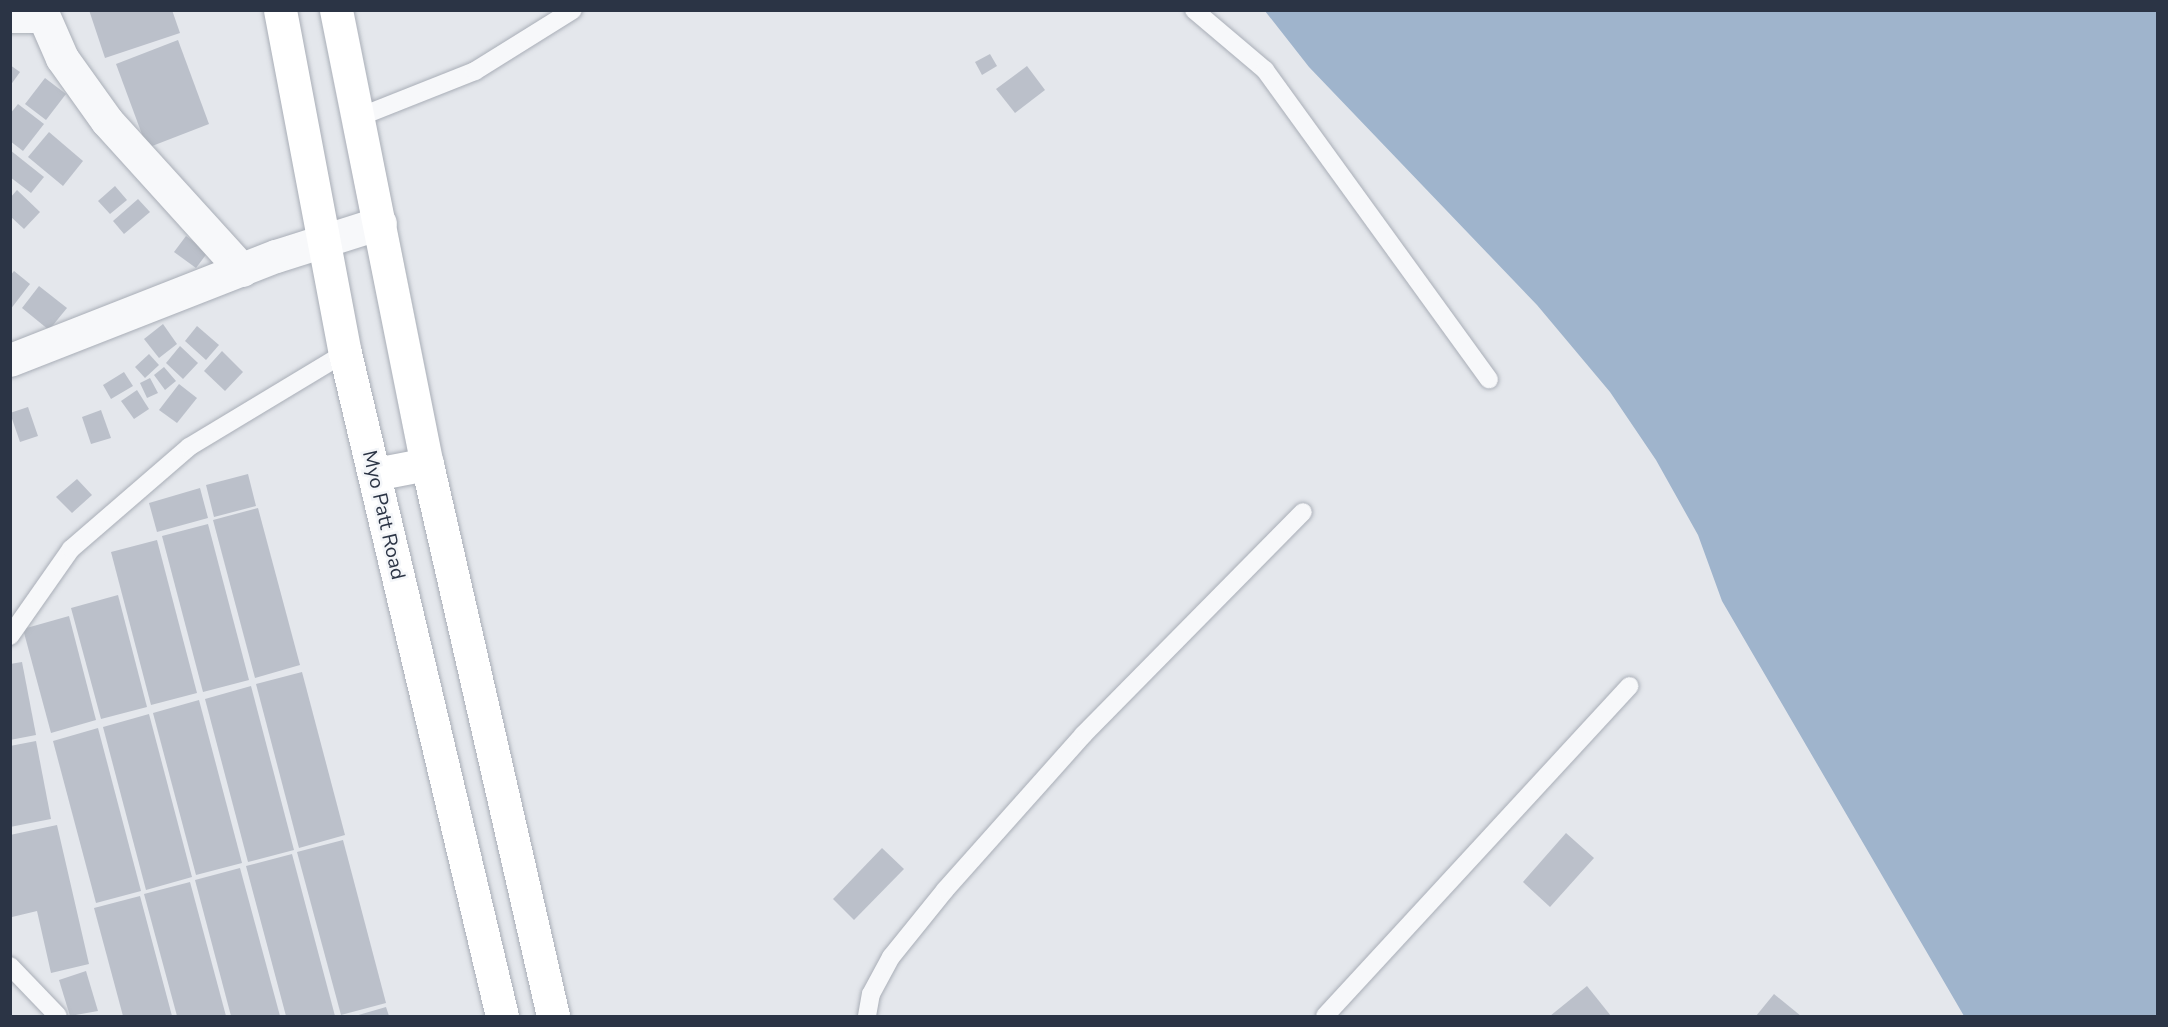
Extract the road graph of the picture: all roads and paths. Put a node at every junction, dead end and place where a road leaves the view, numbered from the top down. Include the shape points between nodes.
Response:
1 (280, 10) edge
2 (336, 10) edge
3 (573, 10) edge
4 (1194, 10) edge
5 (31, 14) edge
6 (359, 117) junction
7 (380, 223) junction
8 (325, 239) junction
9 (242, 270) junction
10 (345, 353) junction
11 (10, 360) edge
12 (1489, 380) dead end
13 (428, 464) junction
14 (375, 474) junction
15 (1303, 512) dead end
16 (10, 636) edge
17 (1629, 686) dead end
18 (10, 966) edge
19 (546, 984) junction
20 (499, 1005) edge
21 (58, 1017) edge
22 (553, 1017) edge
23 (867, 1017) edge
24 (1325, 1017) edge

1 - 8 main road, Myo Patt Road
2 - 6 main road
3 - 6 lane via 475,70
4 - 12 lane via 1265,70
5 - 9 street via 107,121
6 - 7 main road
7 - 8 street
7 - 13 main road
8 - 9 street
8 - 10 main road, Myo Patt Road
9 - 11 street
10 - 14 main road, Myo Patt Road
10 - 16 lane via 189,447 71,549
13 - 14 main road
13 - 19 main road
14 - 20 main road, Myo Patt Road
15 - 23 lane via 1083,735 945,890 891,957 871,994
17 - 24 lane
18 - 21 lane
19 - 20 main road
19 - 22 main road

